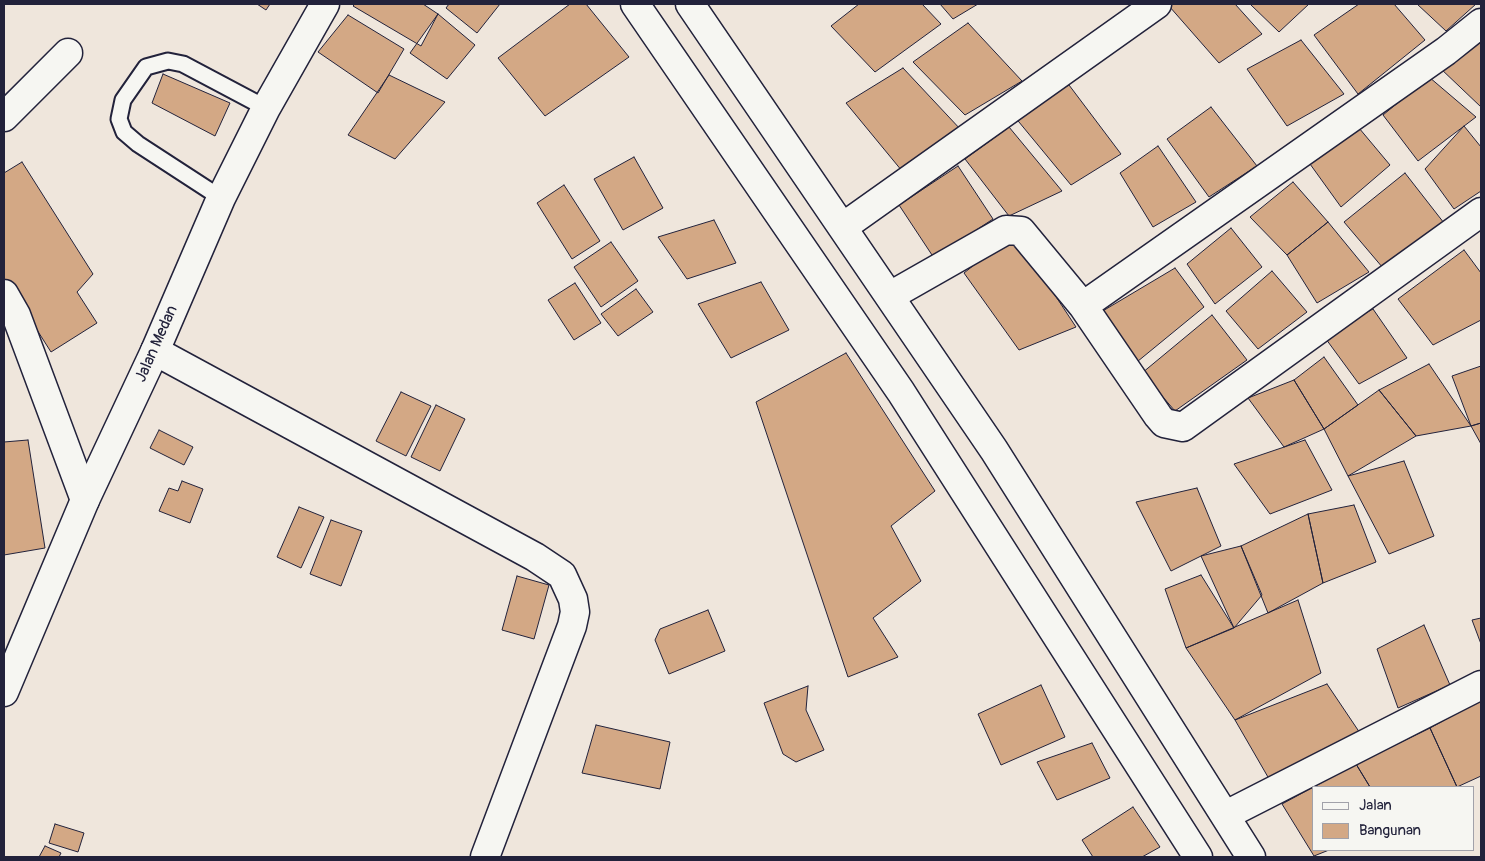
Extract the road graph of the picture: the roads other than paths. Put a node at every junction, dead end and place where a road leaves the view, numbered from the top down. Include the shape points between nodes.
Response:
1 (325, 4) edge
2 (635, 4) edge
3 (690, 4) edge
4 (1157, 4) edge
5 (1481, 23) edge
6 (68, 54) dead end
7 (266, 108) junction
8 (4, 117) edge
9 (221, 198) junction
10 (1481, 212) edge
11 (843, 227) junction
12 (4, 294) edge
13 (890, 296) junction
14 (1083, 306) junction
15 (155, 351) junction
16 (85, 500) junction
17 (1481, 685) edge
18 (4, 692) edge
19 (1226, 815) junction
20 (485, 857) edge
21 (1198, 857) edge
22 (1251, 857) edge

1 - 7 main road, Jalan Medan
2 - 21 main road via 901,392
3 - 11 main road
4 - 11 main road
5 - 14 main road via 1446,51
6 - 8 main road
7 - 9 main road, Jalan Medan
7 - 9 lane via 183,64 168,61 146,67 124,100 120,119 124,132
9 - 15 main road, Jalan Medan
10 - 14 main road via 1182,426 1164,422 1158,416
11 - 13 main road
12 - 16 main road via 16,315
13 - 14 main road via 1010,229 1024,233
13 - 19 main road via 994,450
15 - 16 main road, Jalan Medan
15 - 20 main road via 527,552 562,575 573,599 572,626
16 - 18 main road, Jalan Medan
17 - 19 main road
19 - 22 main road

